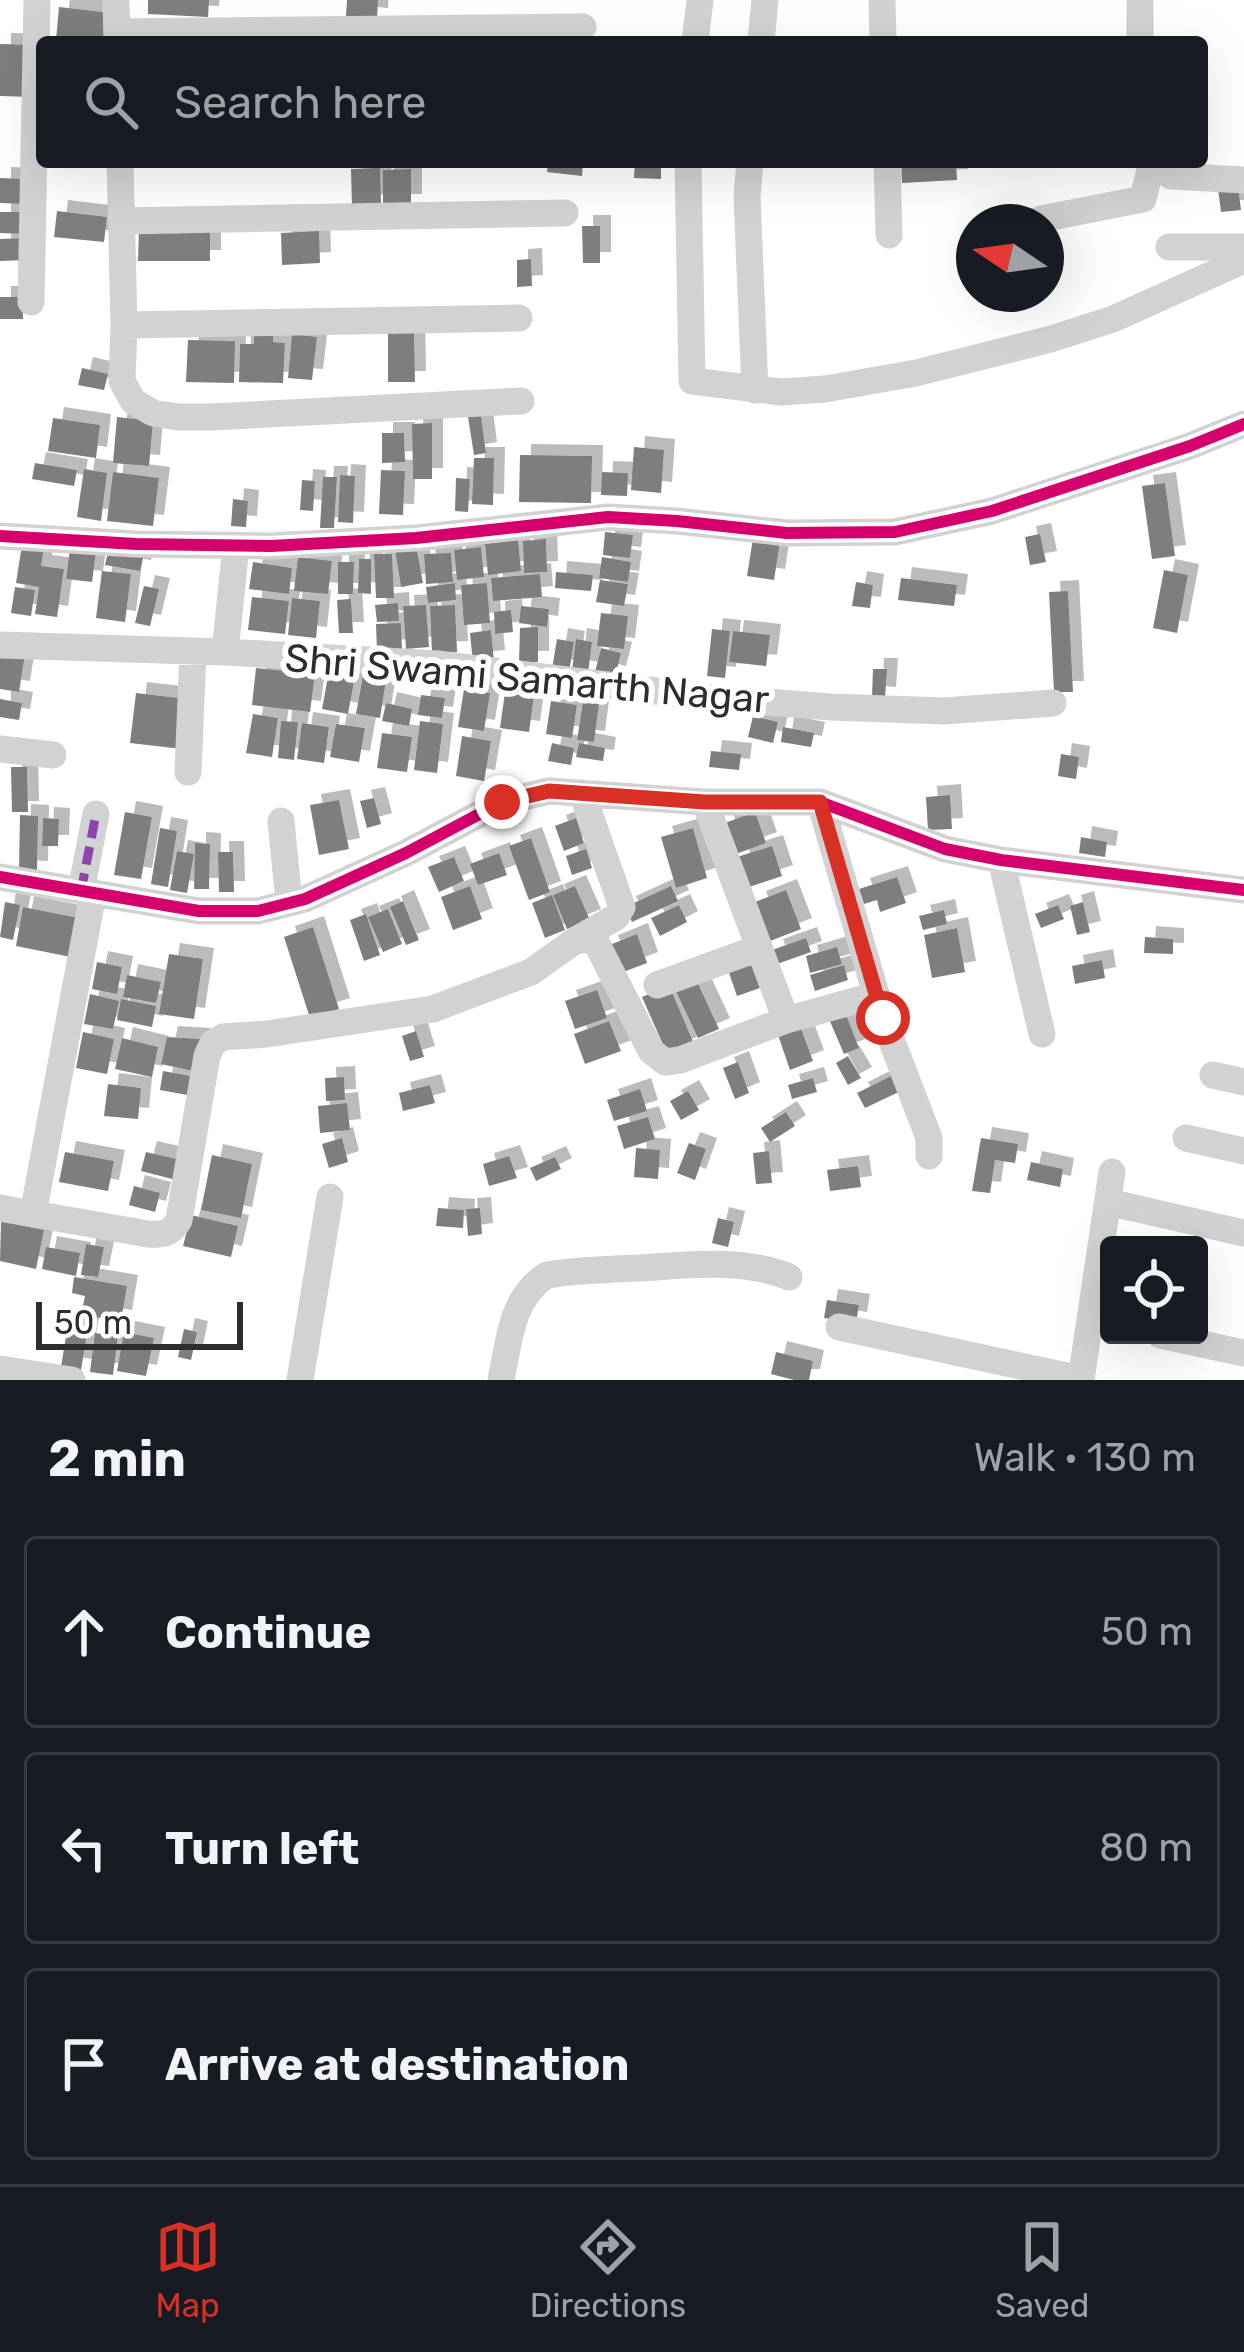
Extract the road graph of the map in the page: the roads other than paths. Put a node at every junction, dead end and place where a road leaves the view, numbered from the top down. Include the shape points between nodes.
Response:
1 (37, 0) edge
2 (116, 0) edge
3 (700, 0) edge
4 (765, 0) edge
5 (882, 0) edge
6 (1140, 0) edge
7 (584, 27) dead end
8 (36, 36) edge
9 (117, 36) edge
10 (164, 36) edge
11 (696, 36) edge
12 (762, 36) edge
13 (883, 36) edge
14 (1140, 36) edge
15 (36, 50) edge
16 (120, 168) edge
17 (688, 168) edge
18 (749, 168) edge
19 (887, 168) edge
20 (1148, 168) edge
21 (1156, 168) edge
22 (1244, 180) edge
23 (565, 213) dead end
24 (1064, 214) edge
25 (122, 221) junction
26 (889, 235) dead end
27 (1169, 247) dead end
28 (1244, 247) edge
29 (1244, 260) edge
30 (31, 302) dead end
31 (519, 318) dead end
32 (124, 325) junction
33 (755, 391) junction
34 (520, 401) dead end
35 (1244, 424) edge
36 (0, 536) edge
37 (236, 546) junction
38 (0, 645) edge
39 (194, 651) junction
40 (225, 652) junction
41 (1053, 703) dead end
42 (0, 749) edge
43 (53, 755) dead end
44 (188, 772) dead end
45 (582, 794) junction
46 (705, 802) junction
47 (820, 802) junction
48 (96, 814) dead end
49 (281, 821) dead end
50 (1001, 860) junction
51 (0, 877) edge
52 (1244, 890) edge
53 (87, 893) junction
54 (289, 902) junction
55 (576, 940) junction
56 (759, 948) junction
57 (657, 985) dead end
58 (876, 995) junction
59 (786, 1020) junction
60 (1042, 1034) dead end
61 (1213, 1075) dead end
62 (1244, 1082) edge
63 (1186, 1138) dead end
64 (1244, 1151) edge
65 (929, 1156) dead end
66 (1112, 1172) dead end
67 (330, 1197) dead end
68 (1108, 1202) junction
69 (0, 1208) edge
70 (33, 1214) junction
71 (1244, 1233) edge
72 (1106, 1236) edge
73 (789, 1277) dead end
74 (1100, 1322) edge
75 (839, 1327) dead end
76 (1202, 1344) edge
77 (1244, 1353) edge
78 (0, 1369) edge
79 (1081, 1379) edge
80 (72, 1380) edge
81 (300, 1380) edge
82 (501, 1380) edge

1 - 8 street
2 - 9 street
3 - 11 street
4 - 12 street
5 - 13 street
6 - 14 street
7 - 10 street
15 - 30 street
16 - 25 street
17 - 33 street via 692,381
18 - 33 street
19 - 26 street
20 - 24 street via 1143,199
21 - 22 street
23 - 25 street
25 - 32 street
27 - 28 street
29 - 33 street via 1051,339 916,374
31 - 32 street
32 - 34 street via 122,381 133,401 153,413
35 - 37 street via 992,511 895,532 787,533 608,517 416,538
36 - 37 street
37 - 40 street
38 - 39 street, Shri Swami Samarth Nagar
39 - 40 street, Shri Swami Samarth Nagar
39 - 44 street
40 - 41 street, Shri Swami Samarth Nagar via 438,664 831,707 944,711
42 - 43 street
45 - 46 street
45 - 54 street via 549,791 502,802
45 - 55 street via 622,907
46 - 47 street
46 - 56 street
47 - 50 street via 945,849
47 - 58 street
48 - 53 street
49 - 54 street
50 - 52 street
50 - 60 street
51 - 53 street
53 - 54 street via 200,911
53 - 70 street
55 - 59 street via 596,940 651,1051 665,1062
55 - 70 street via 531,972 433,1009 213,1043 173,1230 148,1234
56 - 57 street
56 - 59 street
58 - 59 street
58 - 65 street
61 - 62 street
63 - 64 street
66 - 68 street
67 - 81 street
68 - 71 street
68 - 72 street
69 - 70 street
73 - 82 street via 722,1265 547,1275 518,1308
74 - 79 street
75 - 79 street
76 - 77 street
78 - 80 street

